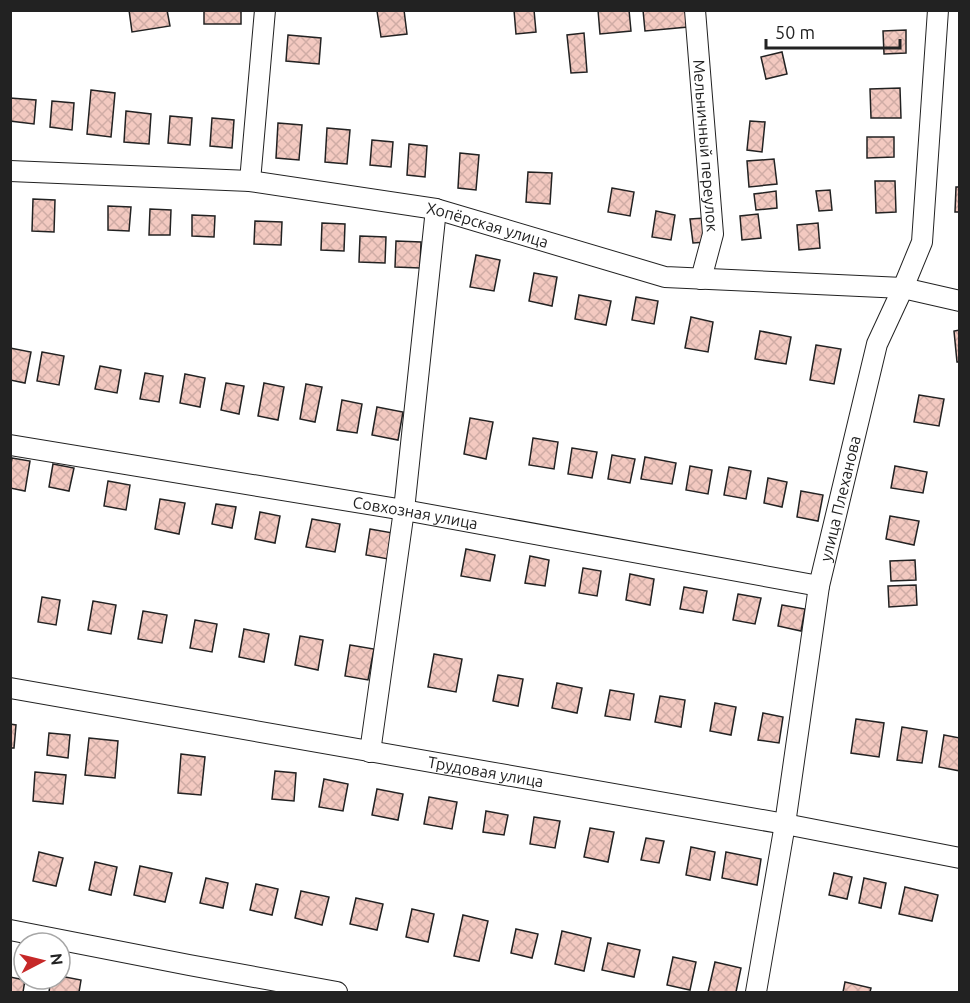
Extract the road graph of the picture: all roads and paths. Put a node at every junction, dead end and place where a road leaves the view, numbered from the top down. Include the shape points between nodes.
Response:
1 (265, 10) edge
2 (695, 10) edge
3 (938, 10) edge
4 (10, 171) edge
5 (250, 181) junction
6 (436, 209) junction
7 (701, 279) junction
8 (903, 288) junction
9 (960, 301) edge
10 (10, 445) edge
11 (404, 510) junction
12 (819, 586) junction
13 (10, 688) edge
14 (370, 752) junction
15 (785, 824) junction
16 (960, 858) edge
17 (10, 930) edge
18 (337, 993) edge
19 (756, 993) edge

1 - 5 street
2 - 7 street, Мельничный переулок via 713,234
3 - 8 street, улица Плеханова via 922,242
4 - 5 street, Хопёрская улица
5 - 6 street, Хопёрская улица
6 - 7 street, Хопёрская улица via 665,277
6 - 11 street
7 - 8 street, Хопёрская улица
8 - 9 street, Хопёрская улица
8 - 12 street, улица Плеханова via 878,344
10 - 11 street, Совхозная улица
11 - 12 street, Совхозная улица
11 - 14 street
12 - 15 street, улица Плеханова
13 - 14 street, Трудовая улица
14 - 15 street, Трудовая улица
15 - 16 street, Трудовая улица
15 - 19 street, улица Плеханова
17 - 18 street

